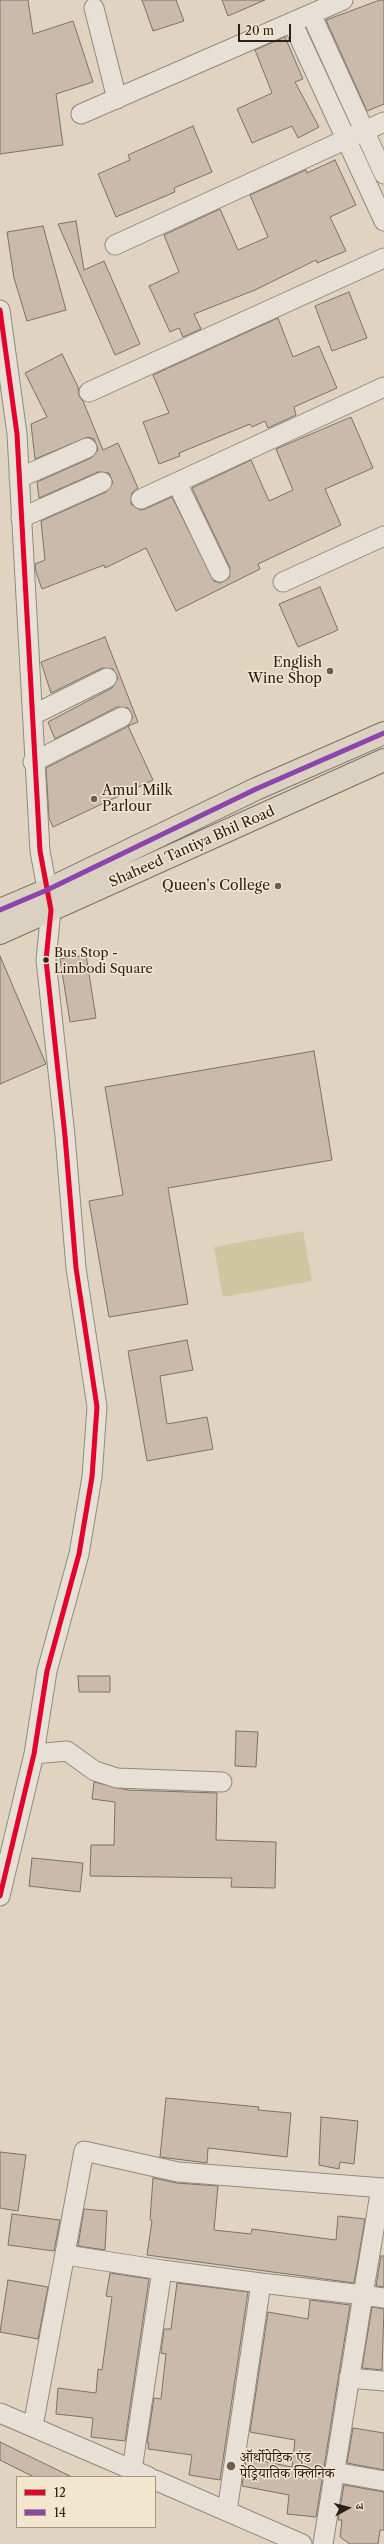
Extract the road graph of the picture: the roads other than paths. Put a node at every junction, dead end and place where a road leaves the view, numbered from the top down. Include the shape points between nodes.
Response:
1 (342, 0) edge
2 (94, 8) dead end
3 (311, 14) junction
4 (292, 22) junction
5 (117, 100) junction
6 (81, 114) dead end
7 (384, 122) edge
8 (365, 131) junction
9 (346, 140) junction
10 (384, 174) edge
11 (384, 221) edge
12 (115, 245) dead end
13 (384, 258) edge
14 (0, 310) edge
15 (384, 387) edge
16 (89, 392) dead end
17 (87, 448) dead end
18 (19, 478) junction
19 (102, 482) dead end
20 (177, 483) junction
21 (142, 499) dead end
22 (21, 518) junction
23 (384, 536) edge
24 (220, 572) dead end
25 (283, 582) dead end
26 (107, 678) dead end
27 (33, 715) junction
28 (122, 717) dead end
29 (384, 733) edge
30 (384, 760) edge
31 (33, 762) junction
32 (49, 900) junction
33 (0, 910) edge
34 (0, 933) edge
35 (34, 1754) junction
36 (222, 1782) dead end
37 (0, 1896) edge
38 (382, 2188) edge
39 (66, 2255) junction
40 (162, 2270) junction
41 (262, 2283) junction
42 (363, 2295) junction
43 (384, 2298) edge
44 (349, 2378) junction
45 (384, 2381) edge
46 (0, 2413) edge
47 (33, 2426) junction
48 (334, 2472) junction
49 (141, 2473) edge
50 (156, 2480) edge
51 (384, 2481) edge
52 (226, 2511) junction
53 (302, 2544) edge
54 (323, 2544) edge

1 - 3 street
2 - 5 street
3 - 4 street
3 - 8 street
4 - 5 street
4 - 9 street
5 - 6 street
7 - 8 street
8 - 9 street
8 - 10 street
9 - 11 street
9 - 12 street
13 - 16 street
14 - 18 street via 17,434
15 - 20 street
17 - 18 street
18 - 22 street
19 - 22 street
20 - 21 street
20 - 24 street
22 - 27 street
23 - 25 street
26 - 27 street
27 - 31 street
28 - 31 street
29 - 32 main road, Shaheed Tantiya Bhil Road via 256,789
30 - 32 main road, Shaheed Tantiya Bhil Road
31 - 32 street via 40,851
32 - 33 main road, Shaheed Tantiya Bhil Road
32 - 34 main road, Shaheed Tantiya Bhil Road
32 - 35 street via 46,960 76,1268 96,1407 92,1477 79,1554 47,1671
35 - 36 street via 67,1752 95,1771 117,1778
35 - 37 street
38 - 39 street via 178,2172 84,2151
38 - 42 street
39 - 40 street
39 - 47 street
40 - 41 street
40 - 49 street
41 - 42 street
41 - 52 street
42 - 43 street
42 - 44 street
44 - 45 street
44 - 48 street
46 - 47 street
47 - 49 street
48 - 51 street
48 - 54 street
50 - 52 street
52 - 53 street

